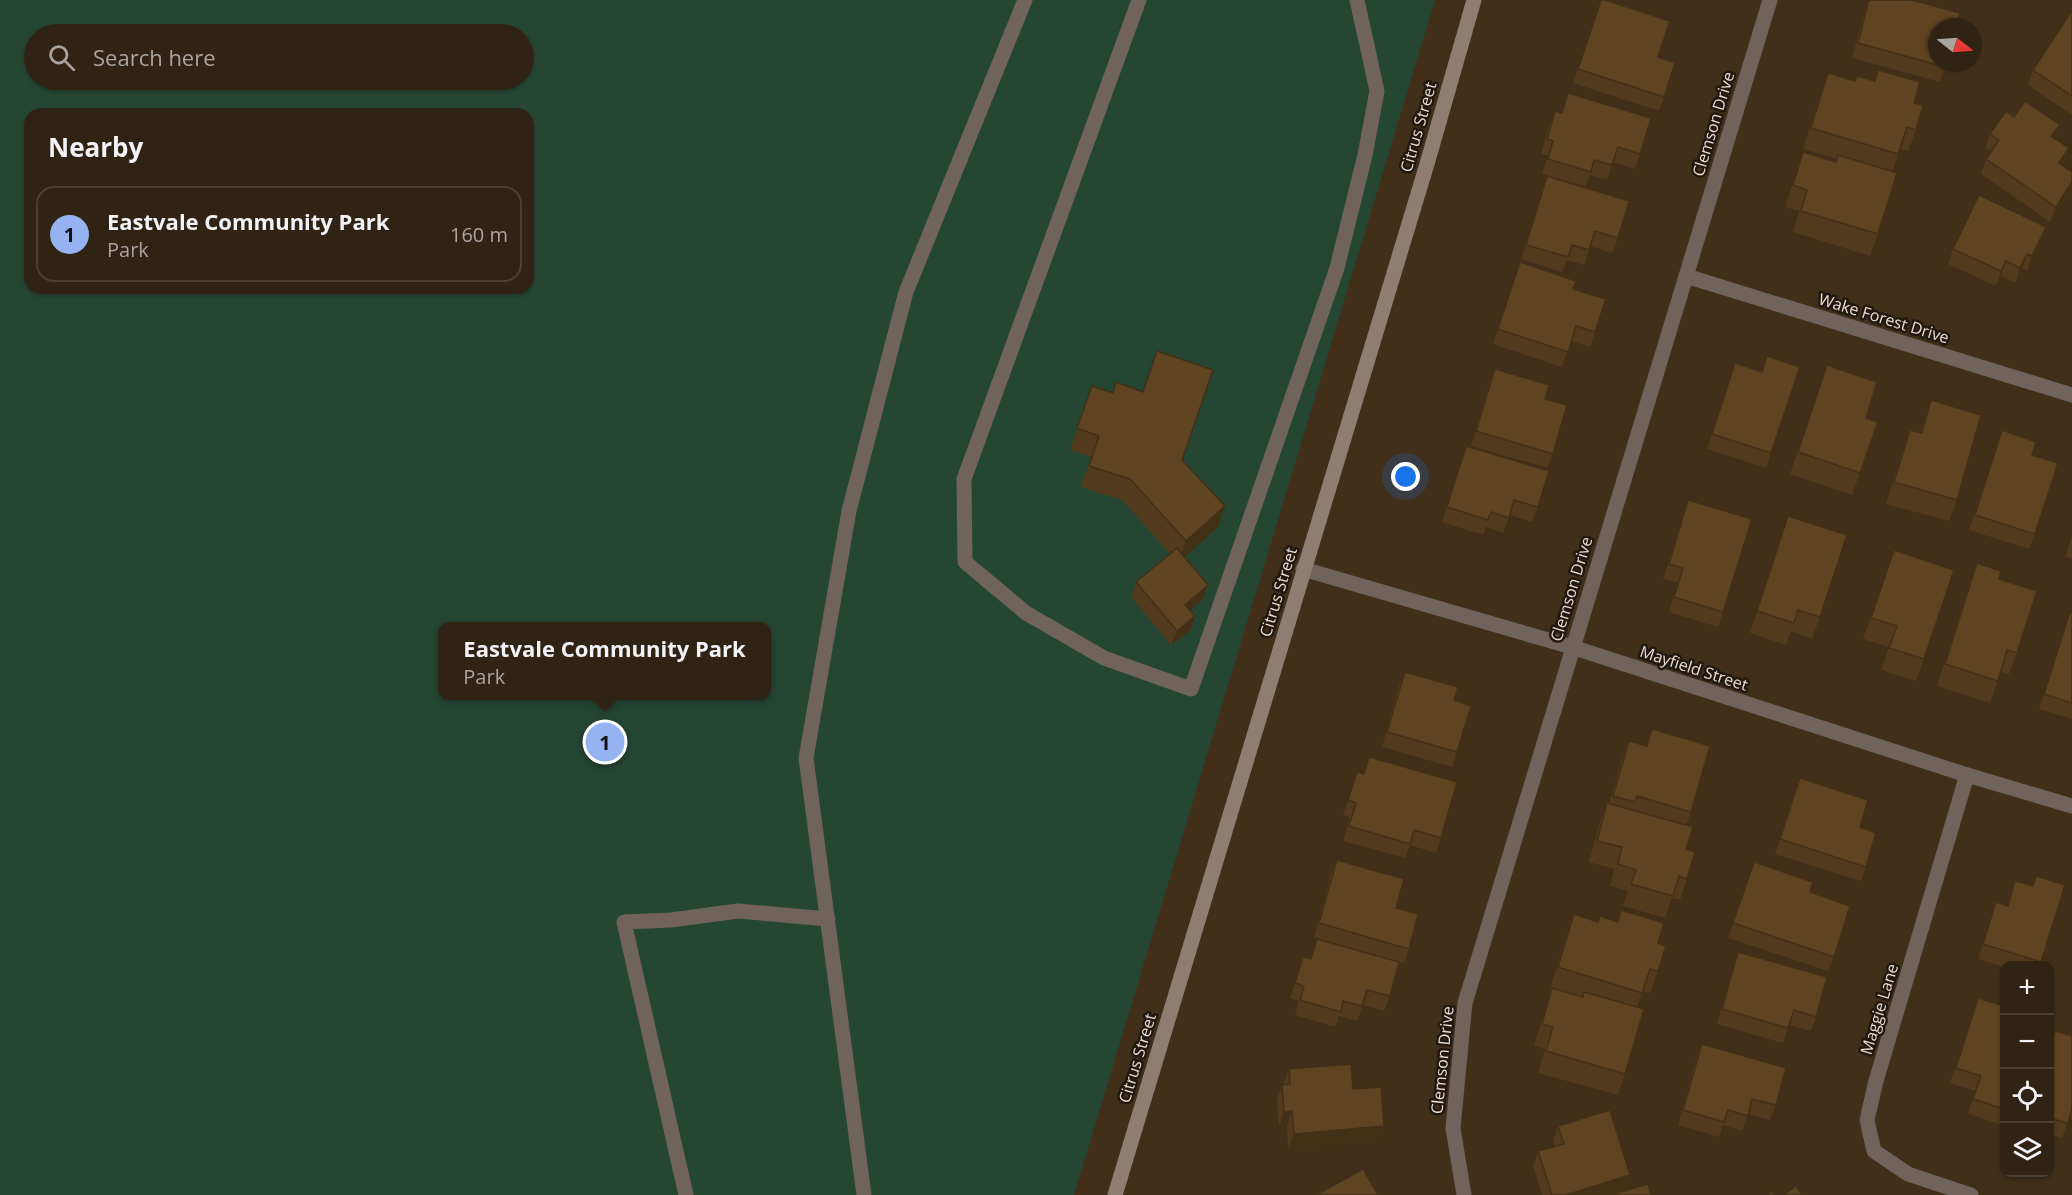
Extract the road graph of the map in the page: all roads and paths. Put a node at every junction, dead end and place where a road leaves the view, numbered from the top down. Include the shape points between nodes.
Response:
1 (1025, 0) edge
2 (1139, 0) edge
3 (1357, 0) edge
4 (1474, 0) edge
5 (1770, 0) edge
6 (1686, 276) junction
7 (2072, 395) edge
8 (1303, 569) junction
9 (1572, 647) junction
10 (1967, 775) junction
11 (2072, 806) edge
12 (828, 919) junction
13 (686, 1195) edge
14 (864, 1195) edge
15 (1115, 1195) edge
16 (1464, 1195) edge
17 (1971, 1195) edge

1 - 12 street via 906,292 849,511 806,758
2 - 3 street via 964,479 964,562 1026,613 1104,658 1191,689 1336,268 1362,166 1377,91
4 - 8 street, Citrus Street
5 - 6 street, Clemson Drive
6 - 7 street, Wake Forest Drive
6 - 9 street, Clemson Drive
8 - 9 street, Mayfield Street
8 - 15 street, Citrus Street
9 - 10 street, Mayfield Street
9 - 16 street, Clemson Drive via 1465,1003 1452,1128
10 - 11 street, Mayfield Street
10 - 17 street, Maggie Lane via 1867,1120 1874,1151 1908,1174
12 - 13 street via 738,911 624,922
12 - 14 street

